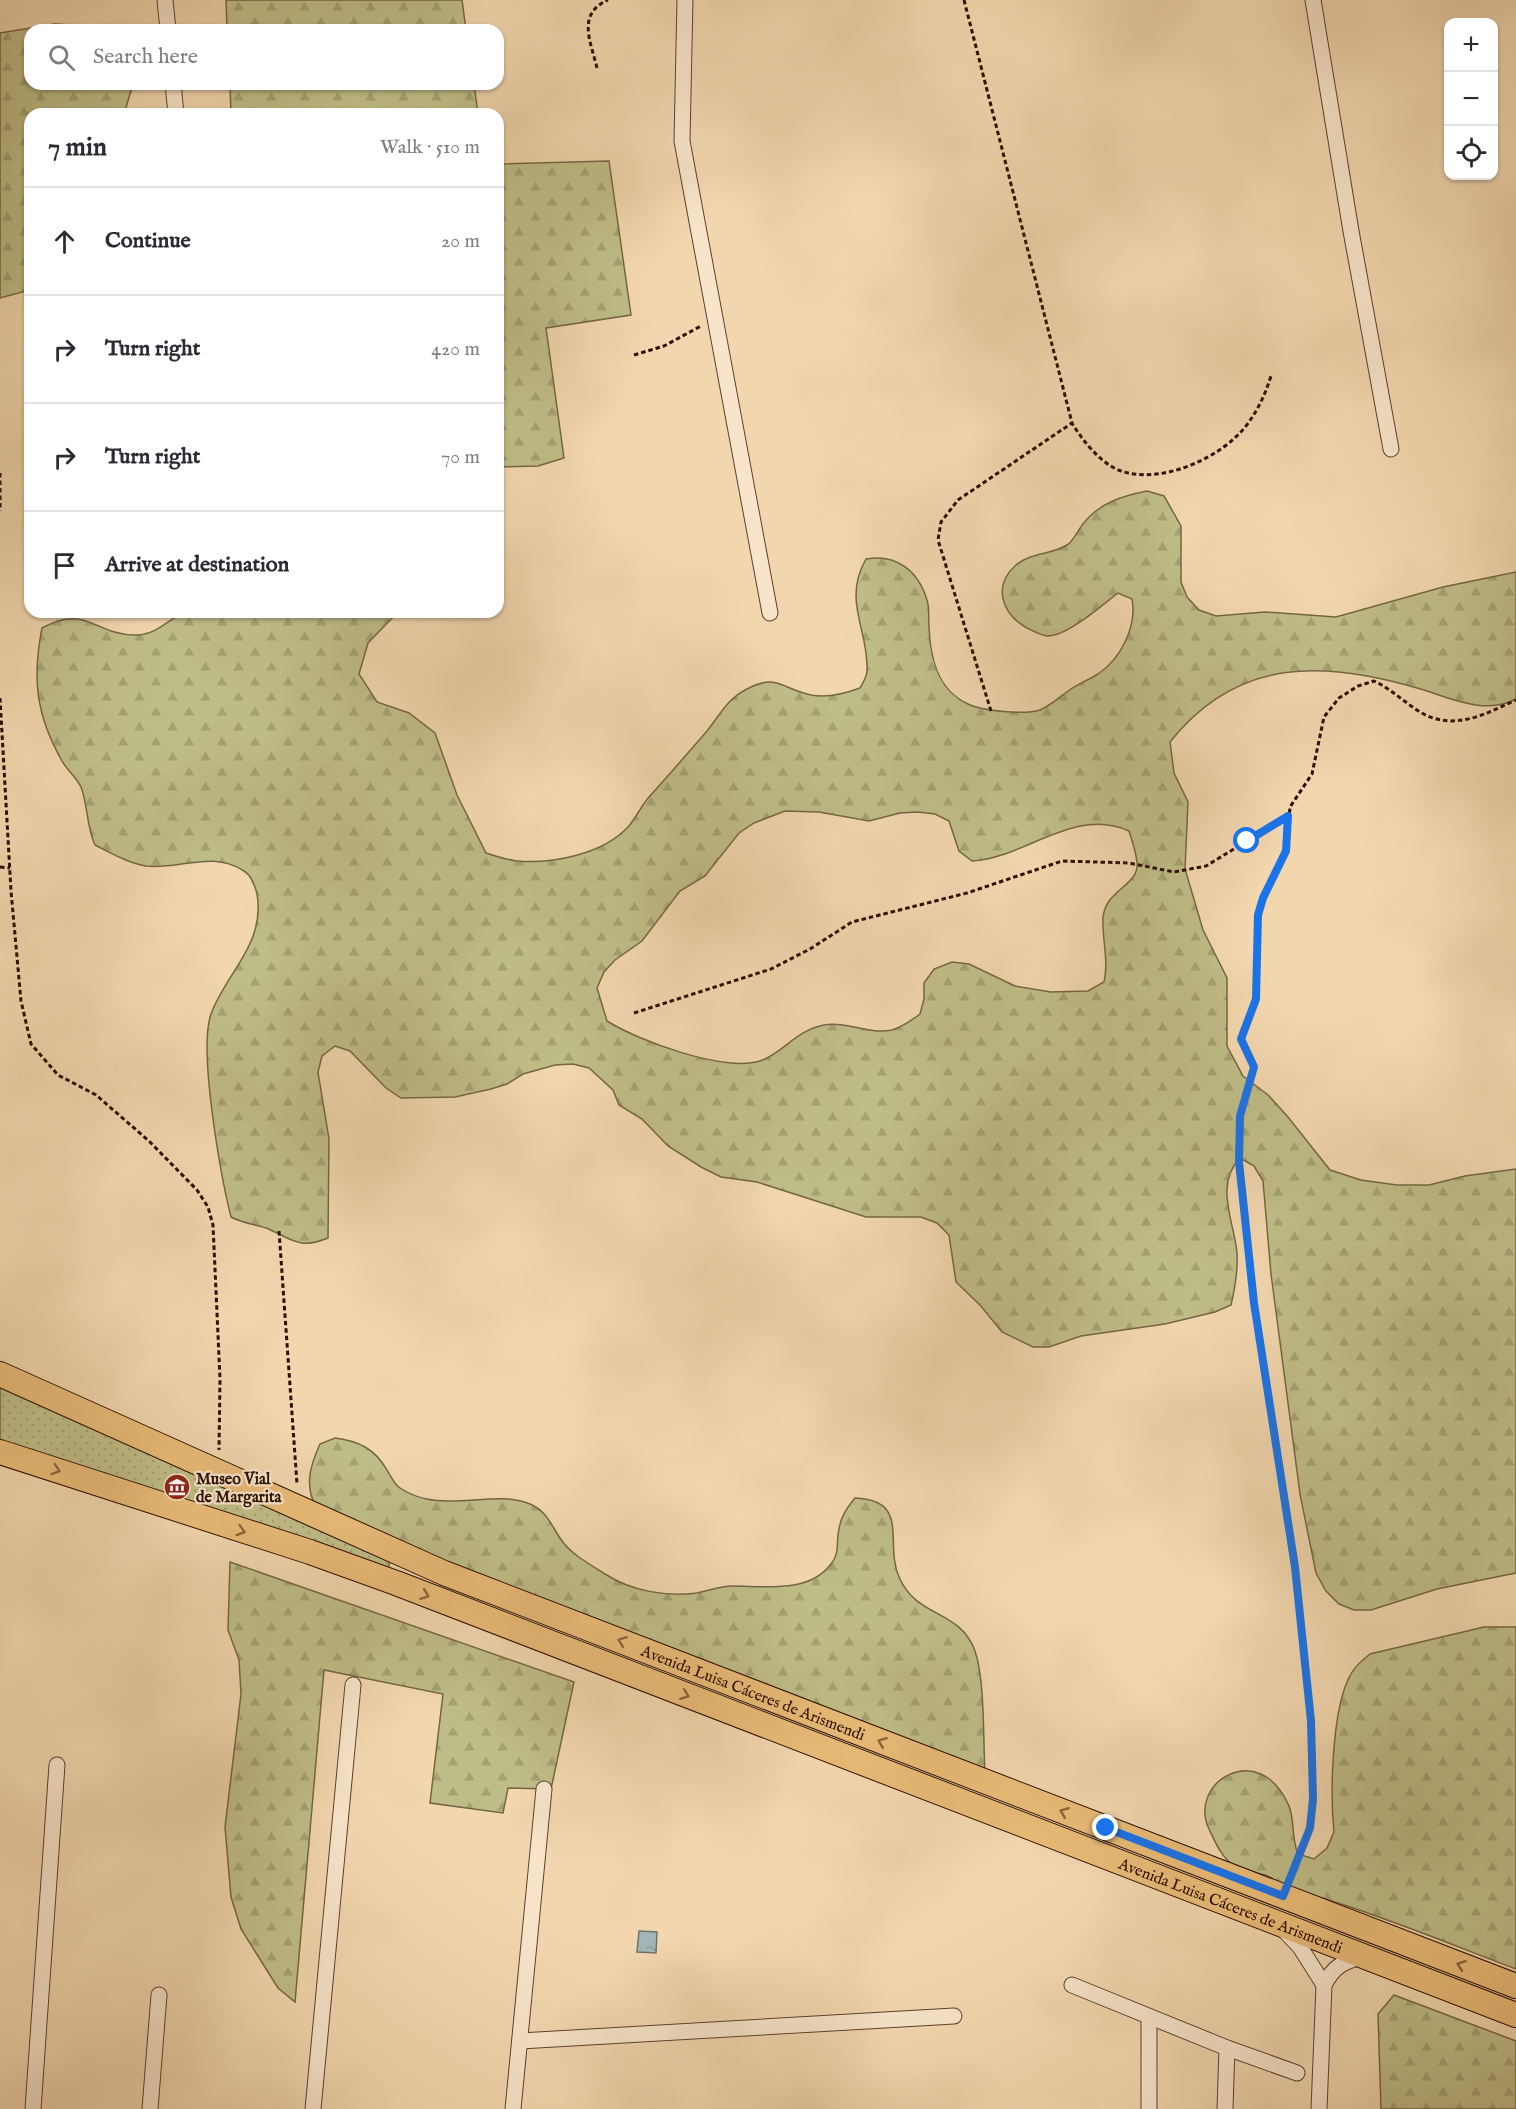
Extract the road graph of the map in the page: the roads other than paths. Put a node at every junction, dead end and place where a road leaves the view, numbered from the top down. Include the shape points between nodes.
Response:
1 (165, 0) edge
2 (686, 0) edge
3 (1314, 0) edge
4 (167, 24) edge
5 (174, 90) edge
6 (175, 108) edge
7 (1391, 449) dead end
8 (770, 613) dead end
9 (0, 1374) edge
10 (0, 1452) edge
11 (352, 1685) dead end
12 (57, 1765) dead end
13 (544, 1789) dead end
14 (1277, 1923) junction
15 (1363, 1956) junction
16 (1072, 1985) dead end
17 (1324, 1985) junction
18 (1516, 1986) edge
19 (159, 1995) dead end
20 (1516, 2015) edge
21 (954, 2016) dead end
22 (1149, 2017) junction
23 (520, 2041) junction
24 (1227, 2048) junction
25 (1297, 2073) dead end
26 (33, 2109) edge
27 (150, 2109) edge
28 (313, 2109) edge
29 (513, 2109) edge
30 (1149, 2109) edge
31 (1225, 2109) edge
32 (1319, 2109) edge

1 - 4 street
2 - 8 street via 682,141
3 - 7 street
5 - 6 street
18 -> 9 main road, Avenida Luisa Cáceres de Arismendi via 444,1573
10 -> 14 main road, Avenida Luisa Cáceres de Arismendi via 396,1583
11 - 28 street
12 - 26 street
13 - 23 street
14 - 15 main road, Avenida Luisa Cáceres de Arismendi
14 - 17 street via 1300,1947
15 - 17 street via 1342,1962
15 - 20 main road, Avenida Luisa Cáceres de Arismendi
16 - 22 street
17 - 32 street
19 - 27 street
21 - 23 street
22 - 24 street
22 - 30 street
23 - 29 street
24 - 25 street
24 - 31 street

